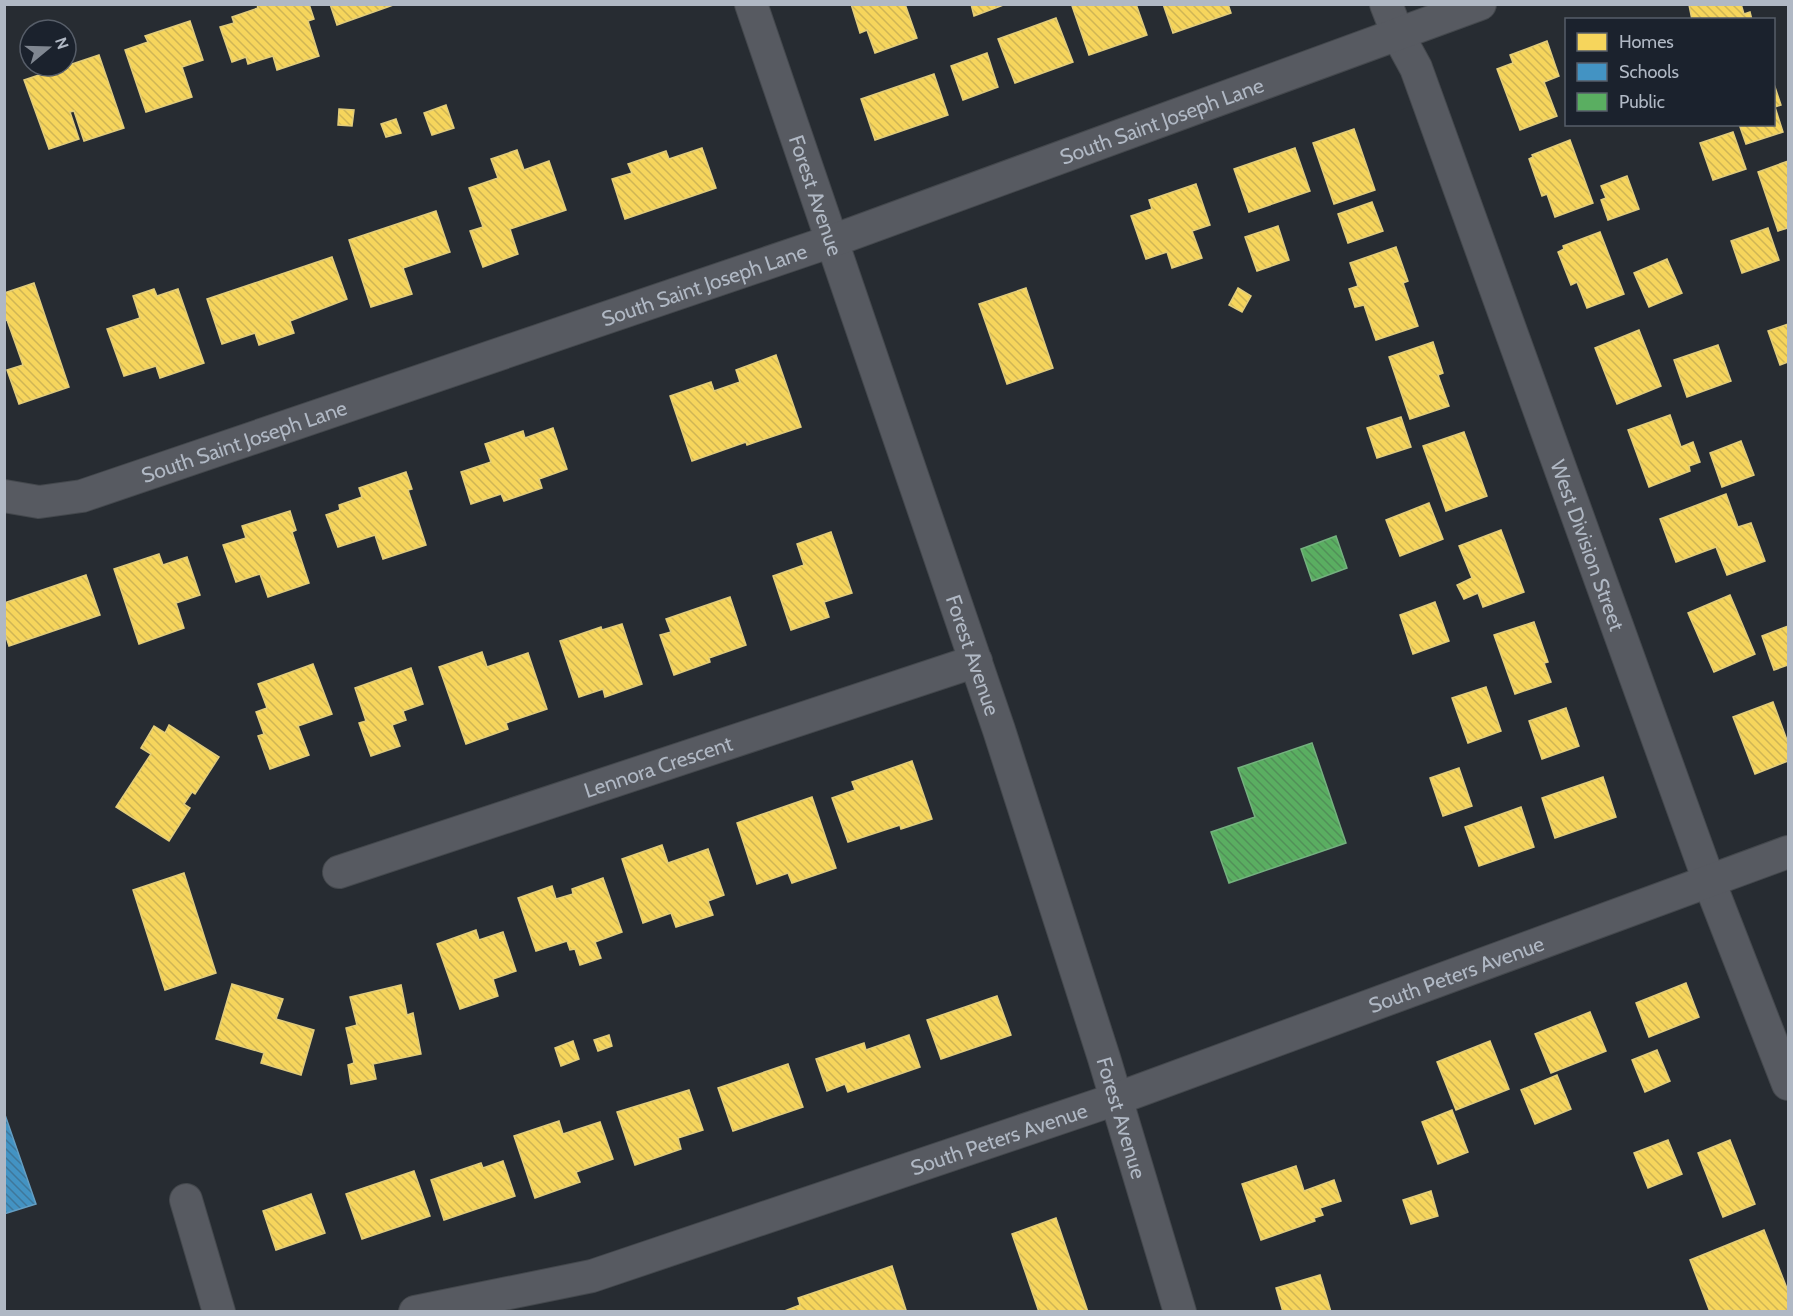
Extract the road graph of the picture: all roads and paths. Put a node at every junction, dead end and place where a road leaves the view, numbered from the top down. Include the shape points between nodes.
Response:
1 (751, 4) edge
2 (1386, 4) edge
3 (1480, 4) edge
4 (1398, 35) junction
5 (832, 241) junction
6 (4, 496) edge
7 (976, 661) junction
8 (1788, 852) edge
9 (339, 872) dead end
10 (1709, 881) junction
11 (1788, 1084) edge
12 (1116, 1099) junction
13 (186, 1200) dead end
14 (219, 1311) edge
15 (415, 1311) edge
16 (1180, 1311) edge

1 - 5 street, Forest Avenue
2 - 4 street, West Division Street
3 - 4 street, South Saint Joseph Lane
4 - 5 street, South Saint Joseph Lane
4 - 10 street, West Division Street via 1416,68
5 - 6 street, South Saint Joseph Lane via 82,496 39,502
5 - 7 street, Forest Avenue
7 - 9 street, Lennora Crescent
7 - 12 street, Forest Avenue
8 - 10 street, South Peters Avenue
10 - 11 street, West Division Street
10 - 12 street, South Peters Avenue
12 - 15 street, South Peters Avenue via 592,1276
12 - 16 street, Forest Avenue
13 - 14 street

